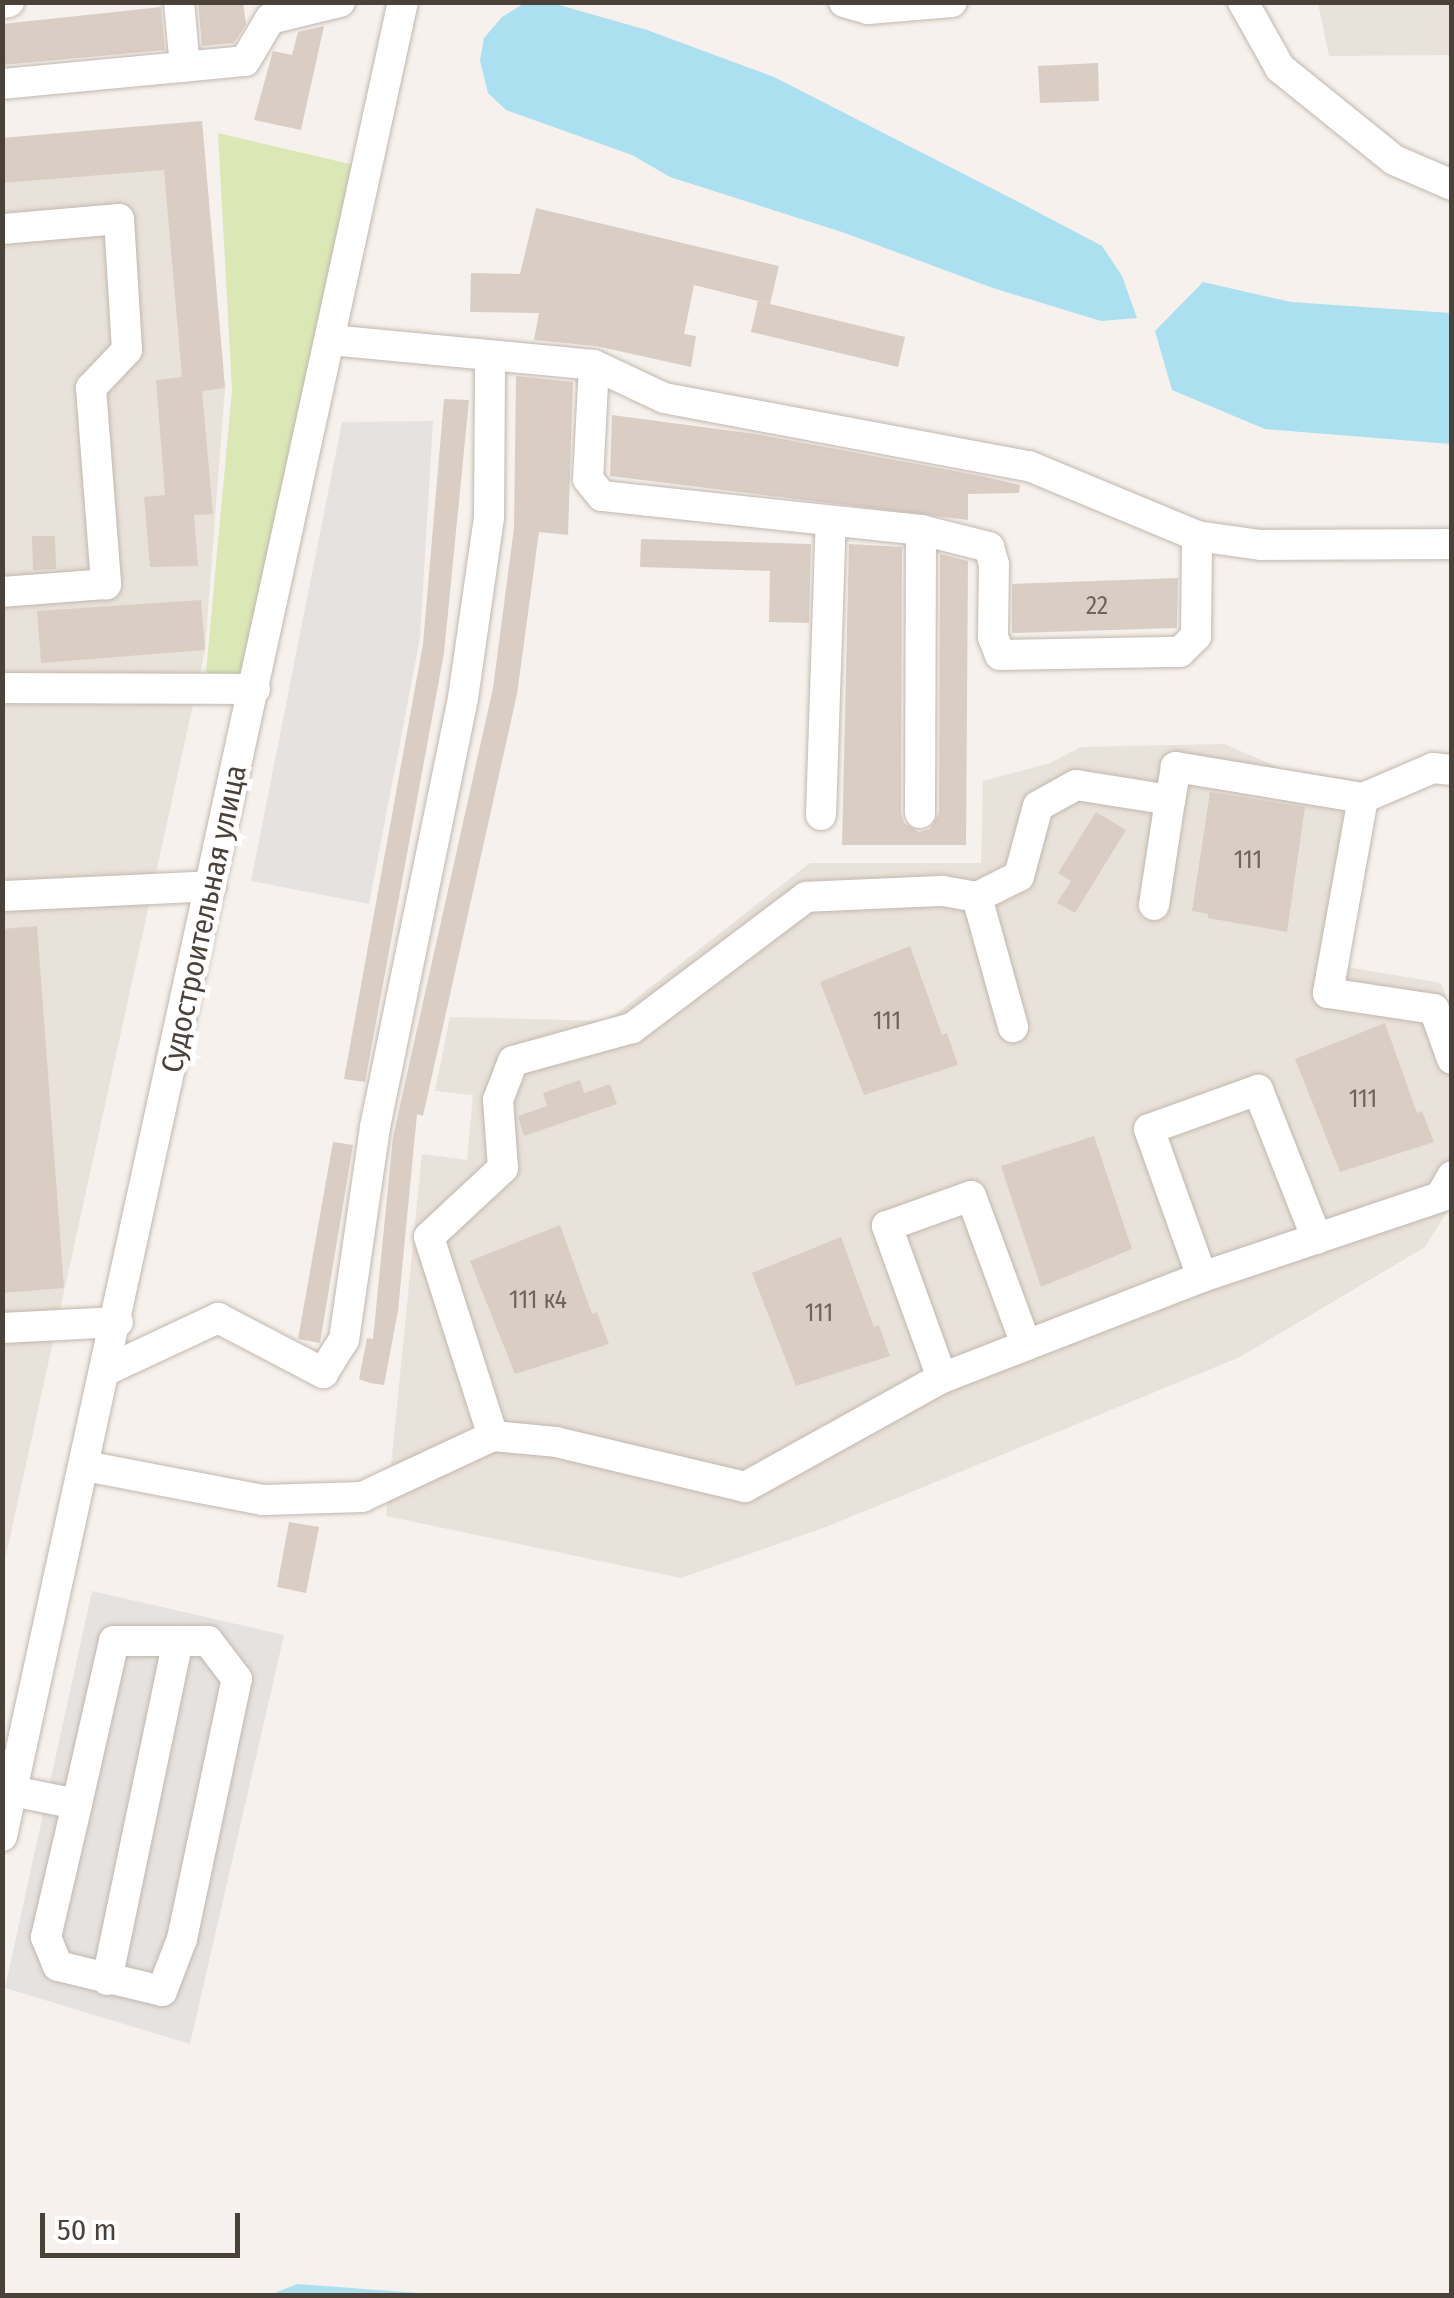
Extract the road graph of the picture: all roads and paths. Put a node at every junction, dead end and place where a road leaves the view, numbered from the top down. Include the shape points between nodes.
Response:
1 (179, 2) edge
2 (340, 2) edge
3 (404, 2) edge
4 (844, 2) edge
5 (952, 2) edge
6 (1243, 2) edge
7 (185, 67) junction
8 (2, 84) edge
9 (1452, 185) edge
10 (2, 229) edge
11 (330, 340) junction
12 (490, 356) junction
13 (594, 364) junction
14 (830, 521) junction
15 (921, 530) junction
16 (1197, 536) junction
17 (1452, 544) edge
18 (2, 592) edge
19 (3, 682) edge
20 (254, 689) junction
21 (1452, 770) edge
22 (1363, 798) junction
23 (1170, 800) junction
24 (920, 813) dead end
25 (821, 815) dead end
26 (211, 886) junction
27 (2, 896) edge
28 (977, 897) junction
29 (1154, 905) dead end
30 (1013, 1028) dead end
31 (1452, 1059) edge
32 (1452, 1176) edge
33 (1317, 1239) junction
34 (1202, 1276) junction
35 (118, 1322) junction
36 (2, 1328) edge
37 (1026, 1345) junction
38 (107, 1370) junction
39 (942, 1378) junction
40 (493, 1436) junction
41 (85, 1466) junction
42 (178, 1641) junction
43 (12, 1792) junction
44 (77, 1804) junction
45 (2, 1836) edge
46 (107, 1980) junction

1 - 7 street
2 - 7 street via 270,19 245,61
3 - 11 street, Судостроительная улица
4 - 5 street via 868,10
6 - 9 street via 1280,68 1394,160
7 - 8 street
10 - 18 street via 120,219 127,350 91,388 106,584
11 - 12 street
11 - 20 street, Судостроительная улица
12 - 13 street
12 - 38 street via 488,517 463,698 375,1127 344,1340 323,1373 218,1318
13 - 14 street via 588,479 602,496
13 - 16 street via 664,398 1029,466
14 - 15 street
14 - 25 street
15 - 16 street via 990,547 993,637 1000,656 1180,652 1196,636
15 - 24 street
16 - 17 street via 1260,545
19 - 20 street
20 - 26 street, Судостроительная улица
21 - 22 street via 1432,768
22 - 23 street via 1176,766
22 - 31 street via 1328,993 1434,1010
23 - 28 street via 1076,785 1038,806 1020,876
23 - 29 street
26 - 27 street
26 - 35 street, Судостроительная улица
28 - 30 street
28 - 40 street via 806,897 632,1028 513,1060 498,1100 503,1168 429,1237
32 - 33 street via 1440,1197
33 - 34 street
33 - 34 street via 1258,1090 1149,1129
34 - 37 street
35 - 36 street
35 - 38 street, Судостроительная улица
37 - 39 street
37 - 39 street via 972,1196 888,1226
38 - 41 street, Судостроительная улица
39 - 40 street via 745,1487 556,1442
40 - 41 street via 362,1497 263,1500
41 - 43 street, Судостроительная улица
42 - 44 street via 114,1641
42 - 46 street
42 - 46 street via 208,1641 237,1678 206,1828 182,1940 162,1991
43 - 44 street
43 - 45 street, Судостроительная улица
44 - 46 street via 46,1937 58,1966

